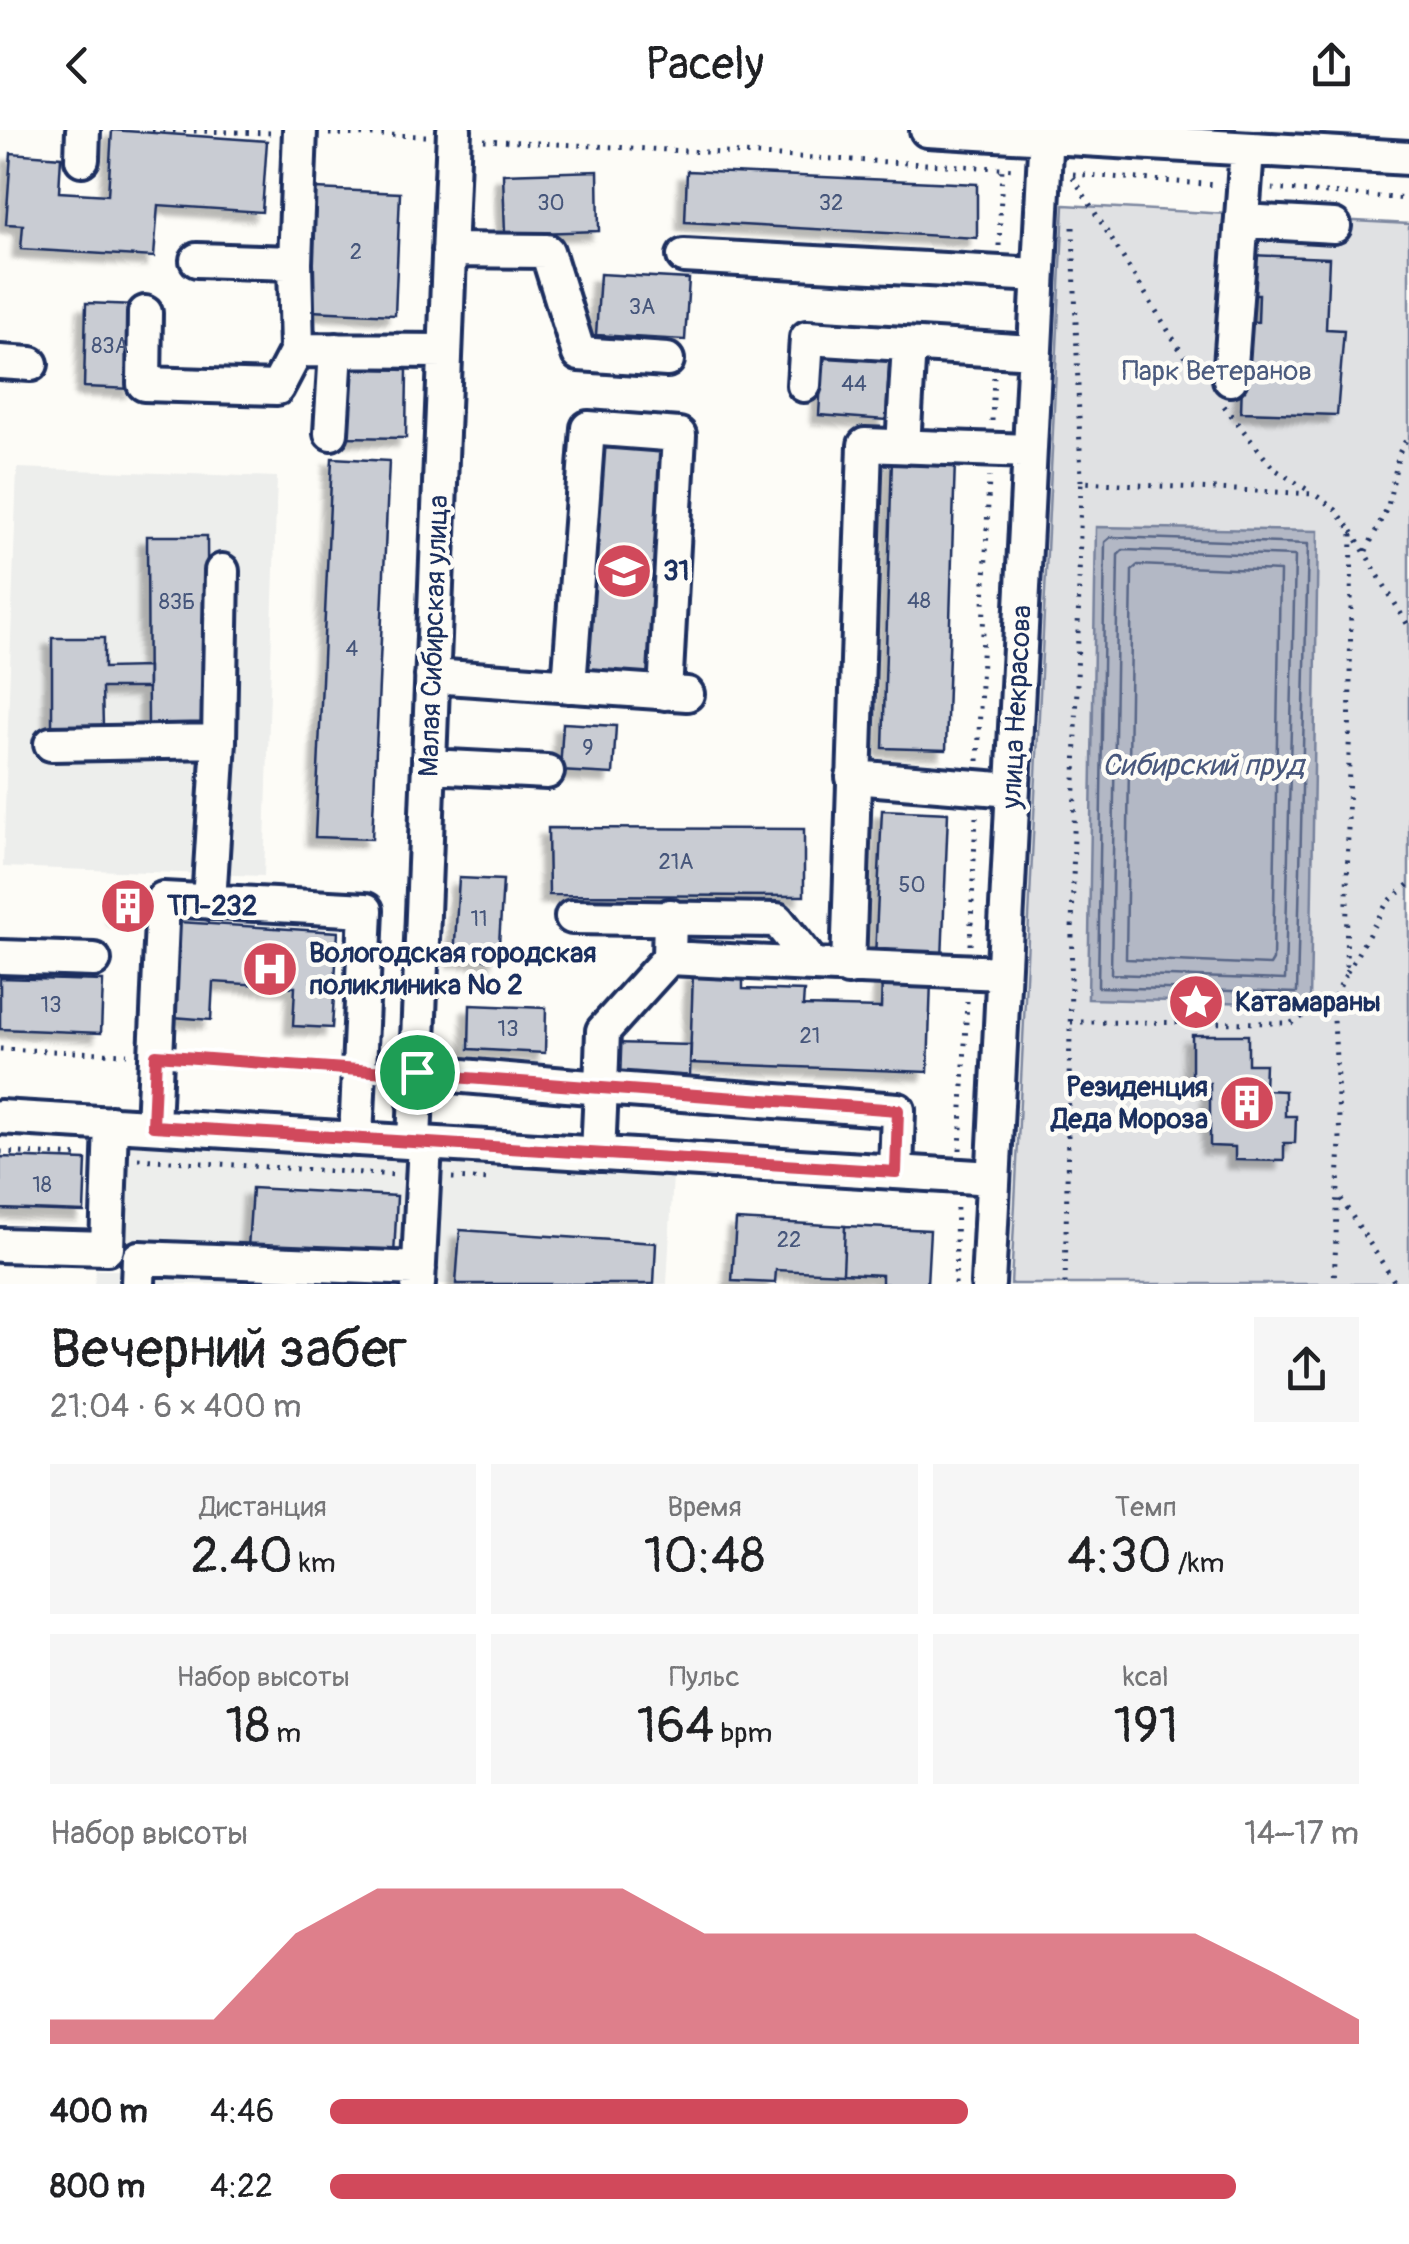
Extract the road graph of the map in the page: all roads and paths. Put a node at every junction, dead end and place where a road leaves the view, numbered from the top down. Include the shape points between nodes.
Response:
1 (152, 130) edge
2 (927, 130) edge
3 (300, 132) edge
4 (454, 134) edge
5 (1004, 134) junction
6 (1046, 134) edge
7 (1182, 138) edge
8 (1407, 149) edge
9 (1247, 150) junction
10 (1002, 169) junction
11 (1043, 171) junction
12 (1072, 193) dead end
13 (1072, 212) dead end
14 (1244, 222) junction
15 (1334, 226) dead end
16 (449, 250) junction
17 (684, 256) dead end
18 (197, 260) dead end
19 (295, 263) junction
20 (998, 272) junction
21 (1038, 275) junction
22 (145, 312) dead end
23 (910, 345) junction
24 (297, 350) junction
25 (336, 350) junction
26 (995, 350) junction
27 (445, 351) junction
28 (1034, 352) junction
29 (668, 360) dead end
30 (1230, 379) dead end
31 (804, 385) dead end
32 (331, 433) dead end
33 (1409, 434) edge
34 (903, 446) junction
35 (990, 450) junction
36 (1029, 451) junction
37 (1081, 482) junction
38 (1314, 494) junction
39 (1352, 532) junction
40 (1366, 551) junction
41 (222, 571) dead end
42 (1409, 627) edge
43 (432, 676) junction
44 (568, 686) junction
45 (219, 741) junction
46 (51, 744) dead end
47 (429, 766) junction
48 (548, 772) dead end
49 (853, 777) junction
50 (976, 787) junction
51 (1012, 790) junction
52 (1409, 884) edge
53 (209, 902) junction
54 (670, 916) junction
55 (572, 917) dead end
56 (0, 957) edge
57 (669, 958) junction
58 (94, 960) dead end
59 (813, 965) junction
60 (848, 968) junction
61 (968, 972) junction
62 (1003, 973) junction
63 (1346, 974) junction
64 (1333, 1000) junction
65 (1071, 1022) junction
66 (0, 1049) edge
67 (156, 1055) junction
68 (358, 1068) junction
69 (417, 1072) junction
70 (600, 1088) junction
71 (0, 1117) edge
72 (111, 1123) junction
73 (153, 1126) junction
74 (356, 1138) junction
75 (420, 1143) junction
76 (598, 1154) junction
77 (276, 1169) dead end
78 (896, 1172) junction
79 (424, 1176) junction
80 (992, 1178) junction
81 (500, 1180) dead end
82 (952, 1194) junction
83 (1339, 1197) junction
84 (0, 1245) edge
85 (419, 1277) edge
86 (138, 1284) edge
87 (954, 1284) edge
88 (988, 1284) edge
89 (1065, 1284) edge
90 (1334, 1284) edge
91 (1396, 1284) edge

1 - 3 path
2 - 5 street
3 - 4 path
3 - 19 street
4 - 10 path
4 - 16 street, Малая Сибирская улица
5 - 6 street
5 - 10 path
6 - 7 street
6 - 11 street, улица Некрасова
7 - 9 street
8 - 9 street
9 - 14 street
10 - 11 path
10 - 20 path
11 - 21 street, улица Некрасова
12 - 38 path via 1072,174 1178,348 1273,468
13 - 37 path
14 - 15 street
14 - 30 street
16 - 27 street, Малая Сибирская улица
16 - 29 street via 547,251 579,354
17 - 20 street
18 - 19 street
19 - 24 street
20 - 21 street
21 - 28 street, улица Некрасова
22 - 24 street via 144,384 277,388
23 - 26 street
23 - 31 street via 807,338
23 - 34 street
24 - 25 street
25 - 27 street
25 - 32 street
26 - 28 street
26 - 35 path
27 - 43 street, Малая Сибирская улица
28 - 36 street, улица Некрасова
33 - 40 path via 1388,506
34 - 35 street
34 - 49 street via 865,445
35 - 36 street
35 - 50 path
36 - 51 street, улица Некрасова
37 - 38 path
37 - 65 path
38 - 39 path
39 - 40 path
39 - 63 path
40 - 42 path
41 - 45 street
43 - 44 street
43 - 47 street, Малая Сибирская улица
44 - 44 street via 676,693 680,435 588,428
45 - 46 street
45 - 53 street
47 - 48 street
47 - 69 street, Малая Сибирская улица
49 - 50 street
49 - 60 street
50 - 51 street
50 - 61 path
51 - 62 street, улица Некрасова
52 - 63 path via 1387,903
53 - 67 street via 162,899
53 - 68 street via 366,910
54 - 55 street
54 - 57 street
54 - 59 street via 777,920
56 - 58 street
57 - 59 street
57 - 70 street via 602,1031
59 - 60 street
60 - 61 street
61 - 62 street
61 - 82 path
62 - 80 street, улица Некрасова
63 - 64 path
64 - 65 path via 1291,1022
64 - 83 path
65 - 89 path
66 - 67 path
67 - 68 path
67 - 73 street
68 - 74 street
69 - 70 street
69 - 75 street, Малая Сибирская улица
70 - 76 street
70 - 78 street via 898,1110
71 - 72 street
72 - 73 street
72 - 84 street via 106,1248
73 - 74 street
74 - 75 street
75 - 76 street
75 - 79 street, Малая Сибирская улица
76 - 78 street
77 - 79 path
78 - 82 street
79 - 81 path
79 - 85 street, Малая Сибирская улица
80 - 82 street
80 - 88 street, улица Некрасова
82 - 87 path
83 - 90 path
83 - 91 path
85 - 86 street via 139,1258

